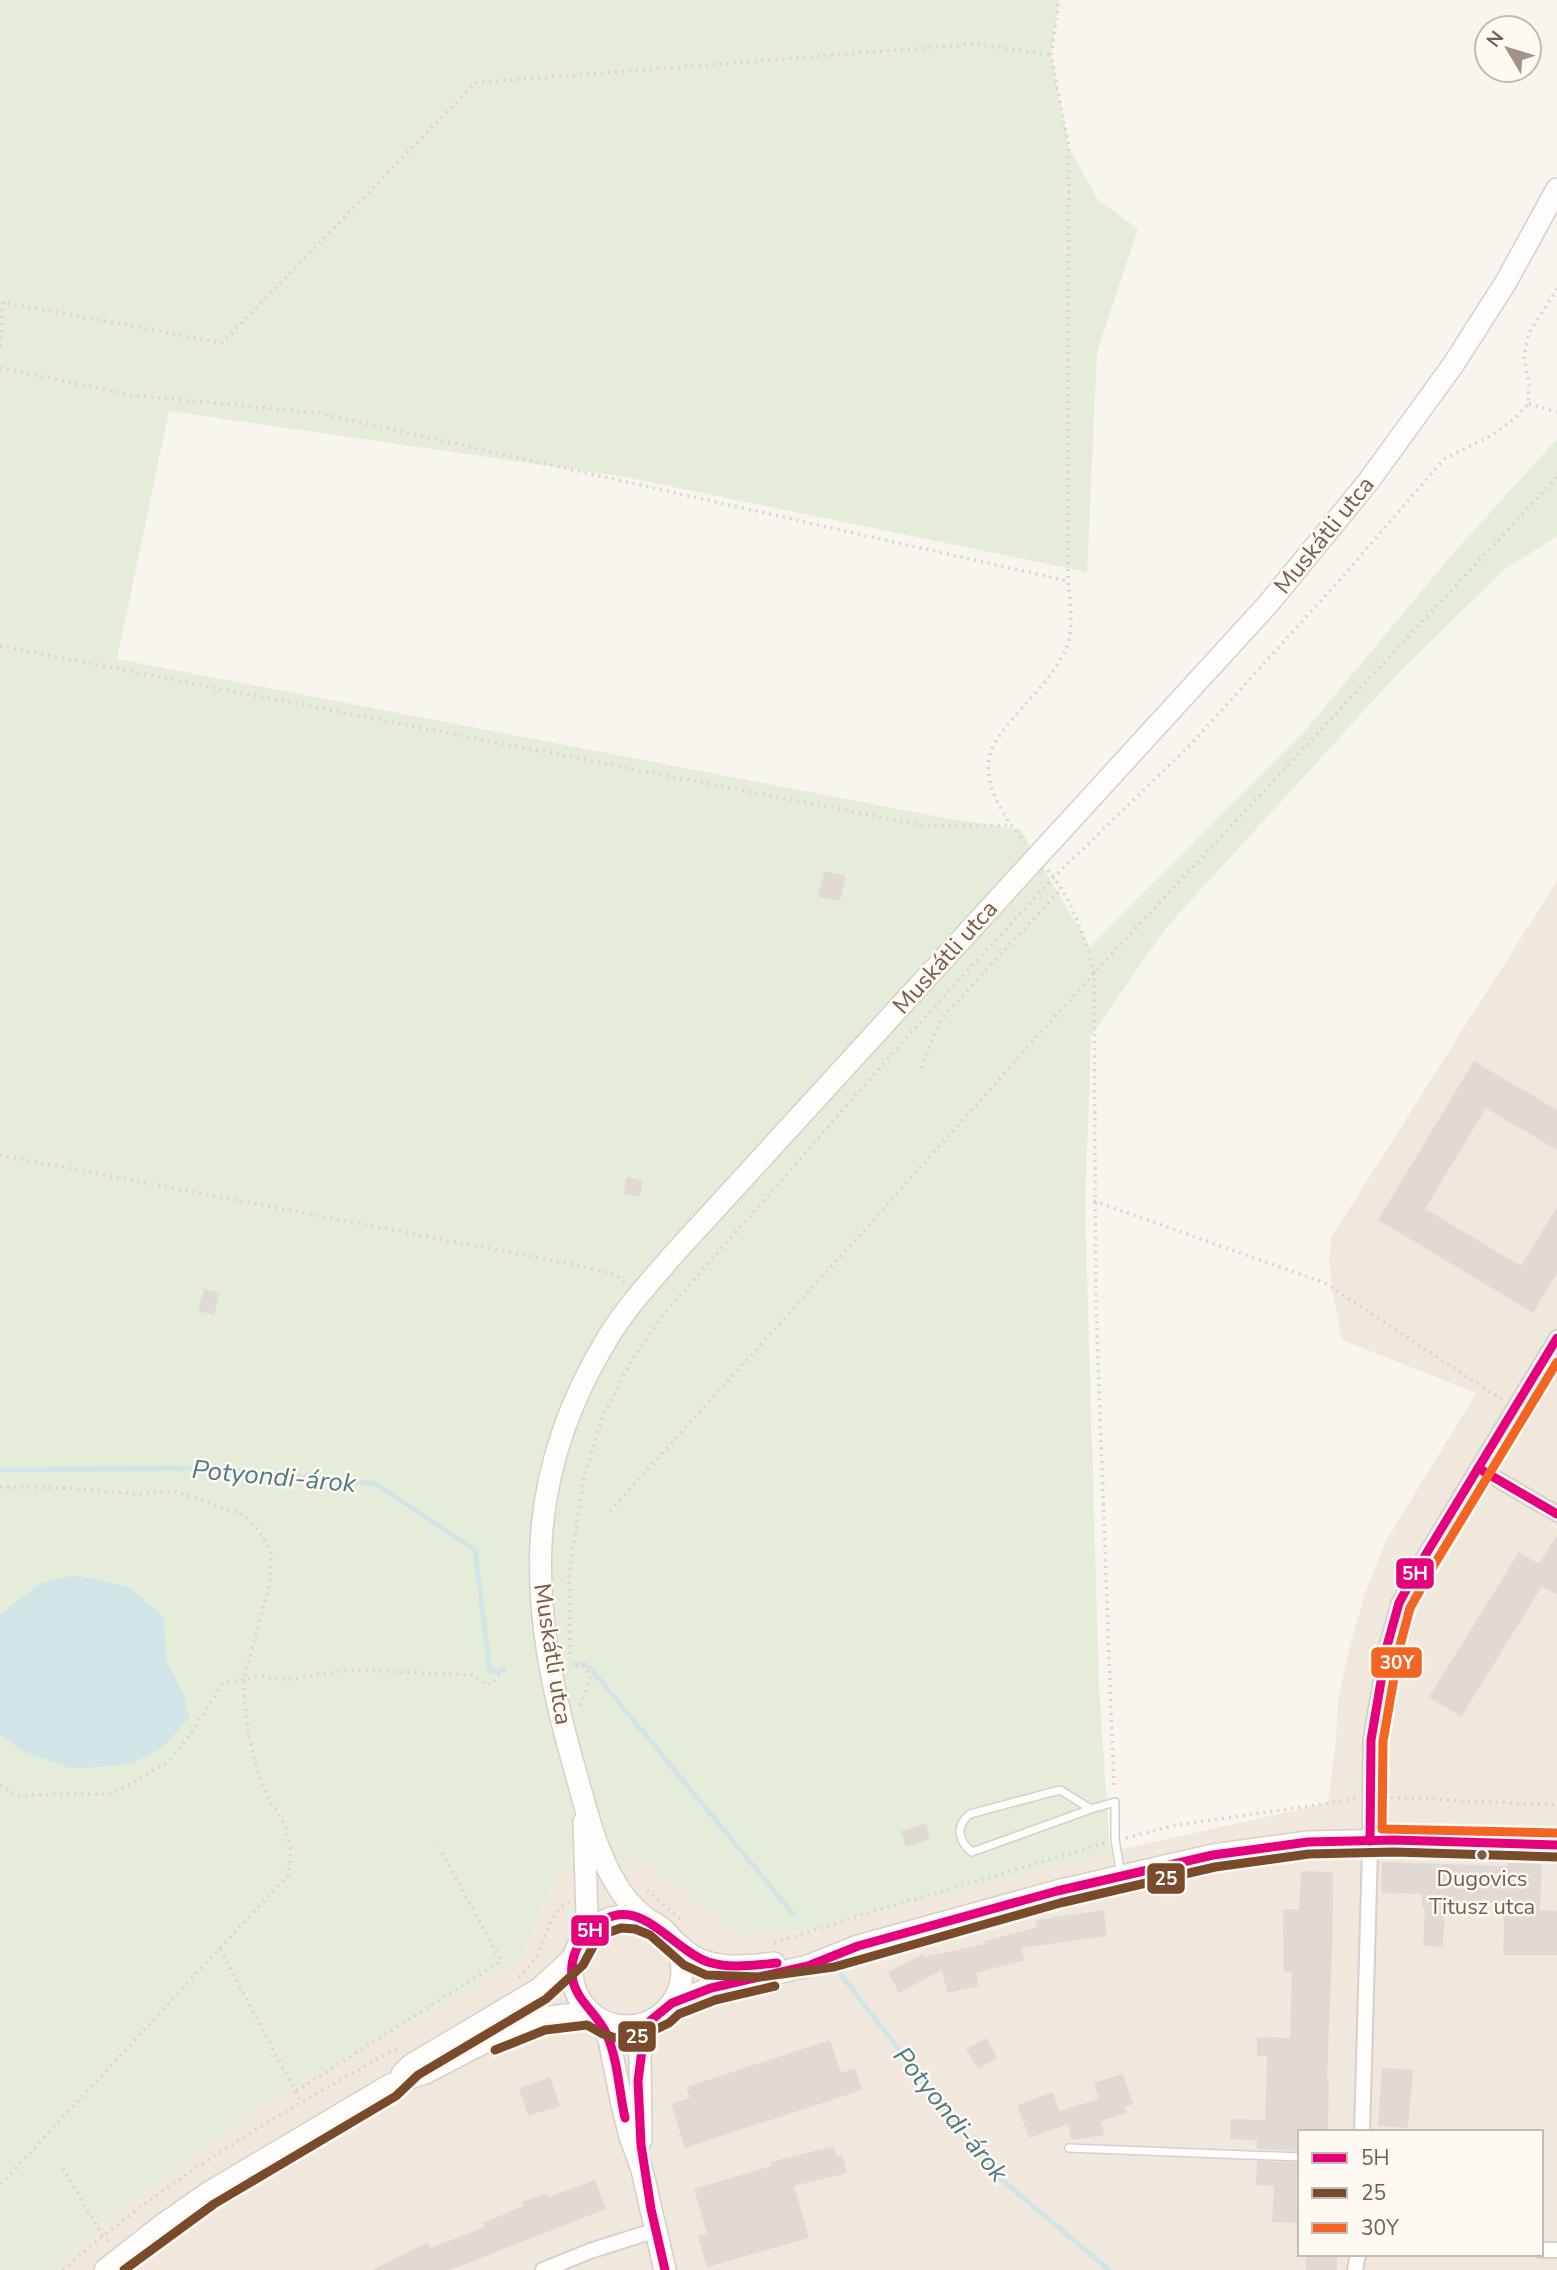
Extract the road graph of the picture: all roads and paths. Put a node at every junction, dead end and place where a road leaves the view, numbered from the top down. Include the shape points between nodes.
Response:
1 (1059, 0) edge
2 (1051, 55) junction
3 (1557, 189) edge
4 (1557, 289) edge
5 (1, 301) edge
6 (0, 346) edge
7 (0, 368) edge
8 (1528, 404) junction
9 (1557, 412) edge
10 (1557, 477) edge
11 (1068, 581) junction
12 (0, 646) edge
13 (1054, 877) junction
14 (1062, 888) junction
15 (1094, 973) junction
16 (921, 1068) dead end
17 (0, 1155) edge
18 (1094, 1201) junction
19 (640, 1294) junction
20 (1557, 1338) edge
21 (1514, 1408) junction
22 (1478, 1468) junction
23 (0, 1487) edge
24 (610, 1511) dead end
25 (1557, 1514) edge
26 (570, 1656) dead end
27 (576, 1666) dead end
28 (504, 1673) dead end
29 (244, 1678) junction
30 (576, 1702) dead end
31 (0, 1785) edge
32 (583, 1796) junction
33 (1372, 1796) junction
34 (1115, 1802) junction
35 (1557, 1805) edge
36 (1091, 1809) junction
37 (1115, 1840) junction
38 (1370, 1840) junction
39 (1557, 1845) edge
40 (439, 1847) dead end
41 (1121, 1875) junction
42 (645, 1888) dead end
43 (586, 1895) junction
44 (647, 1919) junction
45 (678, 1930) junction
46 (764, 1947) dead end
47 (220, 1949) junction
48 (577, 1949) junction
49 (831, 1955) junction
50 (516, 1978) dead end
51 (672, 2003) junction
52 (594, 2015) junction
53 (650, 2021) junction
54 (400, 2046) dead end
55 (390, 2085) junction
56 (296, 2091) junction
57 (301, 2102) junction
58 (1362, 2130) edge
59 (1069, 2148) dead end
60 (1298, 2157) edge
61 (63, 2168) dead end
62 (642, 2170) junction
63 (0, 2185) edge
64 (656, 2230) junction
65 (102, 2235) junction
66 (122, 2255) junction
67 (62, 2270) edge
68 (105, 2270) edge
69 (543, 2270) edge
70 (665, 2270) edge

1 - 2 path
2 - 5 path via 976,44 475,83 222,343
2 - 11 path via 1069,148
3 - 19 main road, Muskátli utca via 1453,365 1368,482 1269,603
4 - 8 path via 1529,333 1524,356
5 - 6 path
7 - 11 path via 131,395 319,413
8 - 9 path
8 - 13 path via 1494,434 1444,459 1190,745
10 - 15 path
11 - 12 path via 1068,643 1049,680 994,743 988,767 995,797 1010,825 926,826
13 - 14 path
13 - 26 path via 685,1289 632,1360 602,1418 584,1477 569,1576
14 - 15 path via 1085,937
14 - 16 path via 941,1018
15 - 18 path
15 - 24 path
17 - 19 path via 582,1266 616,1275
18 - 21 path via 1325,1283
18 - 34 path
19 - 32 main road, Muskátli utca via 608,1337 582,1385 562,1432 541,1523 541,1605 548,1656
20 - 21 street
21 - 22 street
22 - 25 street
22 - 33 street via 1399,1603 1376,1700
23 - 29 path via 137,1494 175,1491 244,1515 271,1552 270,1583
27 - 30 path via 585,1666 590,1677 579,1712
28 - 29 path via 493,1684 471,1675 346,1670 286,1680
29 - 31 path via 223,1683 168,1762 112,1794 18,1795
29 - 47 path via 257,1770 285,1825 291,1851 288,1875
32 - 43 main road, Muskátli utca
32 - 44 main road, Muskátli utca via 597,1843 616,1883
33 - 35 path
33 - 37 path via 1177,1825
33 - 38 street
34 - 36 lane
34 - 37 lane
36 - 36 lane via 1060,1790 970,1814 959,1829 964,1845 972,1852
37 - 41 lane
37 - 46 path
38 - 39 main road
38 - 41 main road via 1308,1842 1213,1855
38 - 58 street
40 - 56 path via 501,1962
41 - 49 main road
42 - 45 path
43 - 48 main road, Muskátli utca via 587,1915
43 - 50 path via 559,1907 540,1952
44 - 45 main road via 665,1930
44 - 48 main road via 610,1918 593,1927
45 - 49 main road via 691,1955 710,1963 758,1965
45 - 51 main road via 682,1966
47 - 56 path
47 - 63 path
48 - 52 main road via 572,1967 574,1987
48 - 55 main road via 539,1989 411,2065
49 - 51 main road via 808,1966 711,1988
51 - 53 main road
52 - 53 main road via 618,2025
52 - 55 main road via 542,2018
52 - 62 main road via 609,2039 627,2126
53 - 62 main road via 640,2055
54 - 57 path
55 - 66 main road via 208,2193
56 - 57 path
57 - 65 path via 184,2174
59 - 60 lane
61 - 65 path
62 - 64 main road
64 - 69 street
64 - 70 main road
65 - 66 path
65 - 67 path
66 - 68 main road

